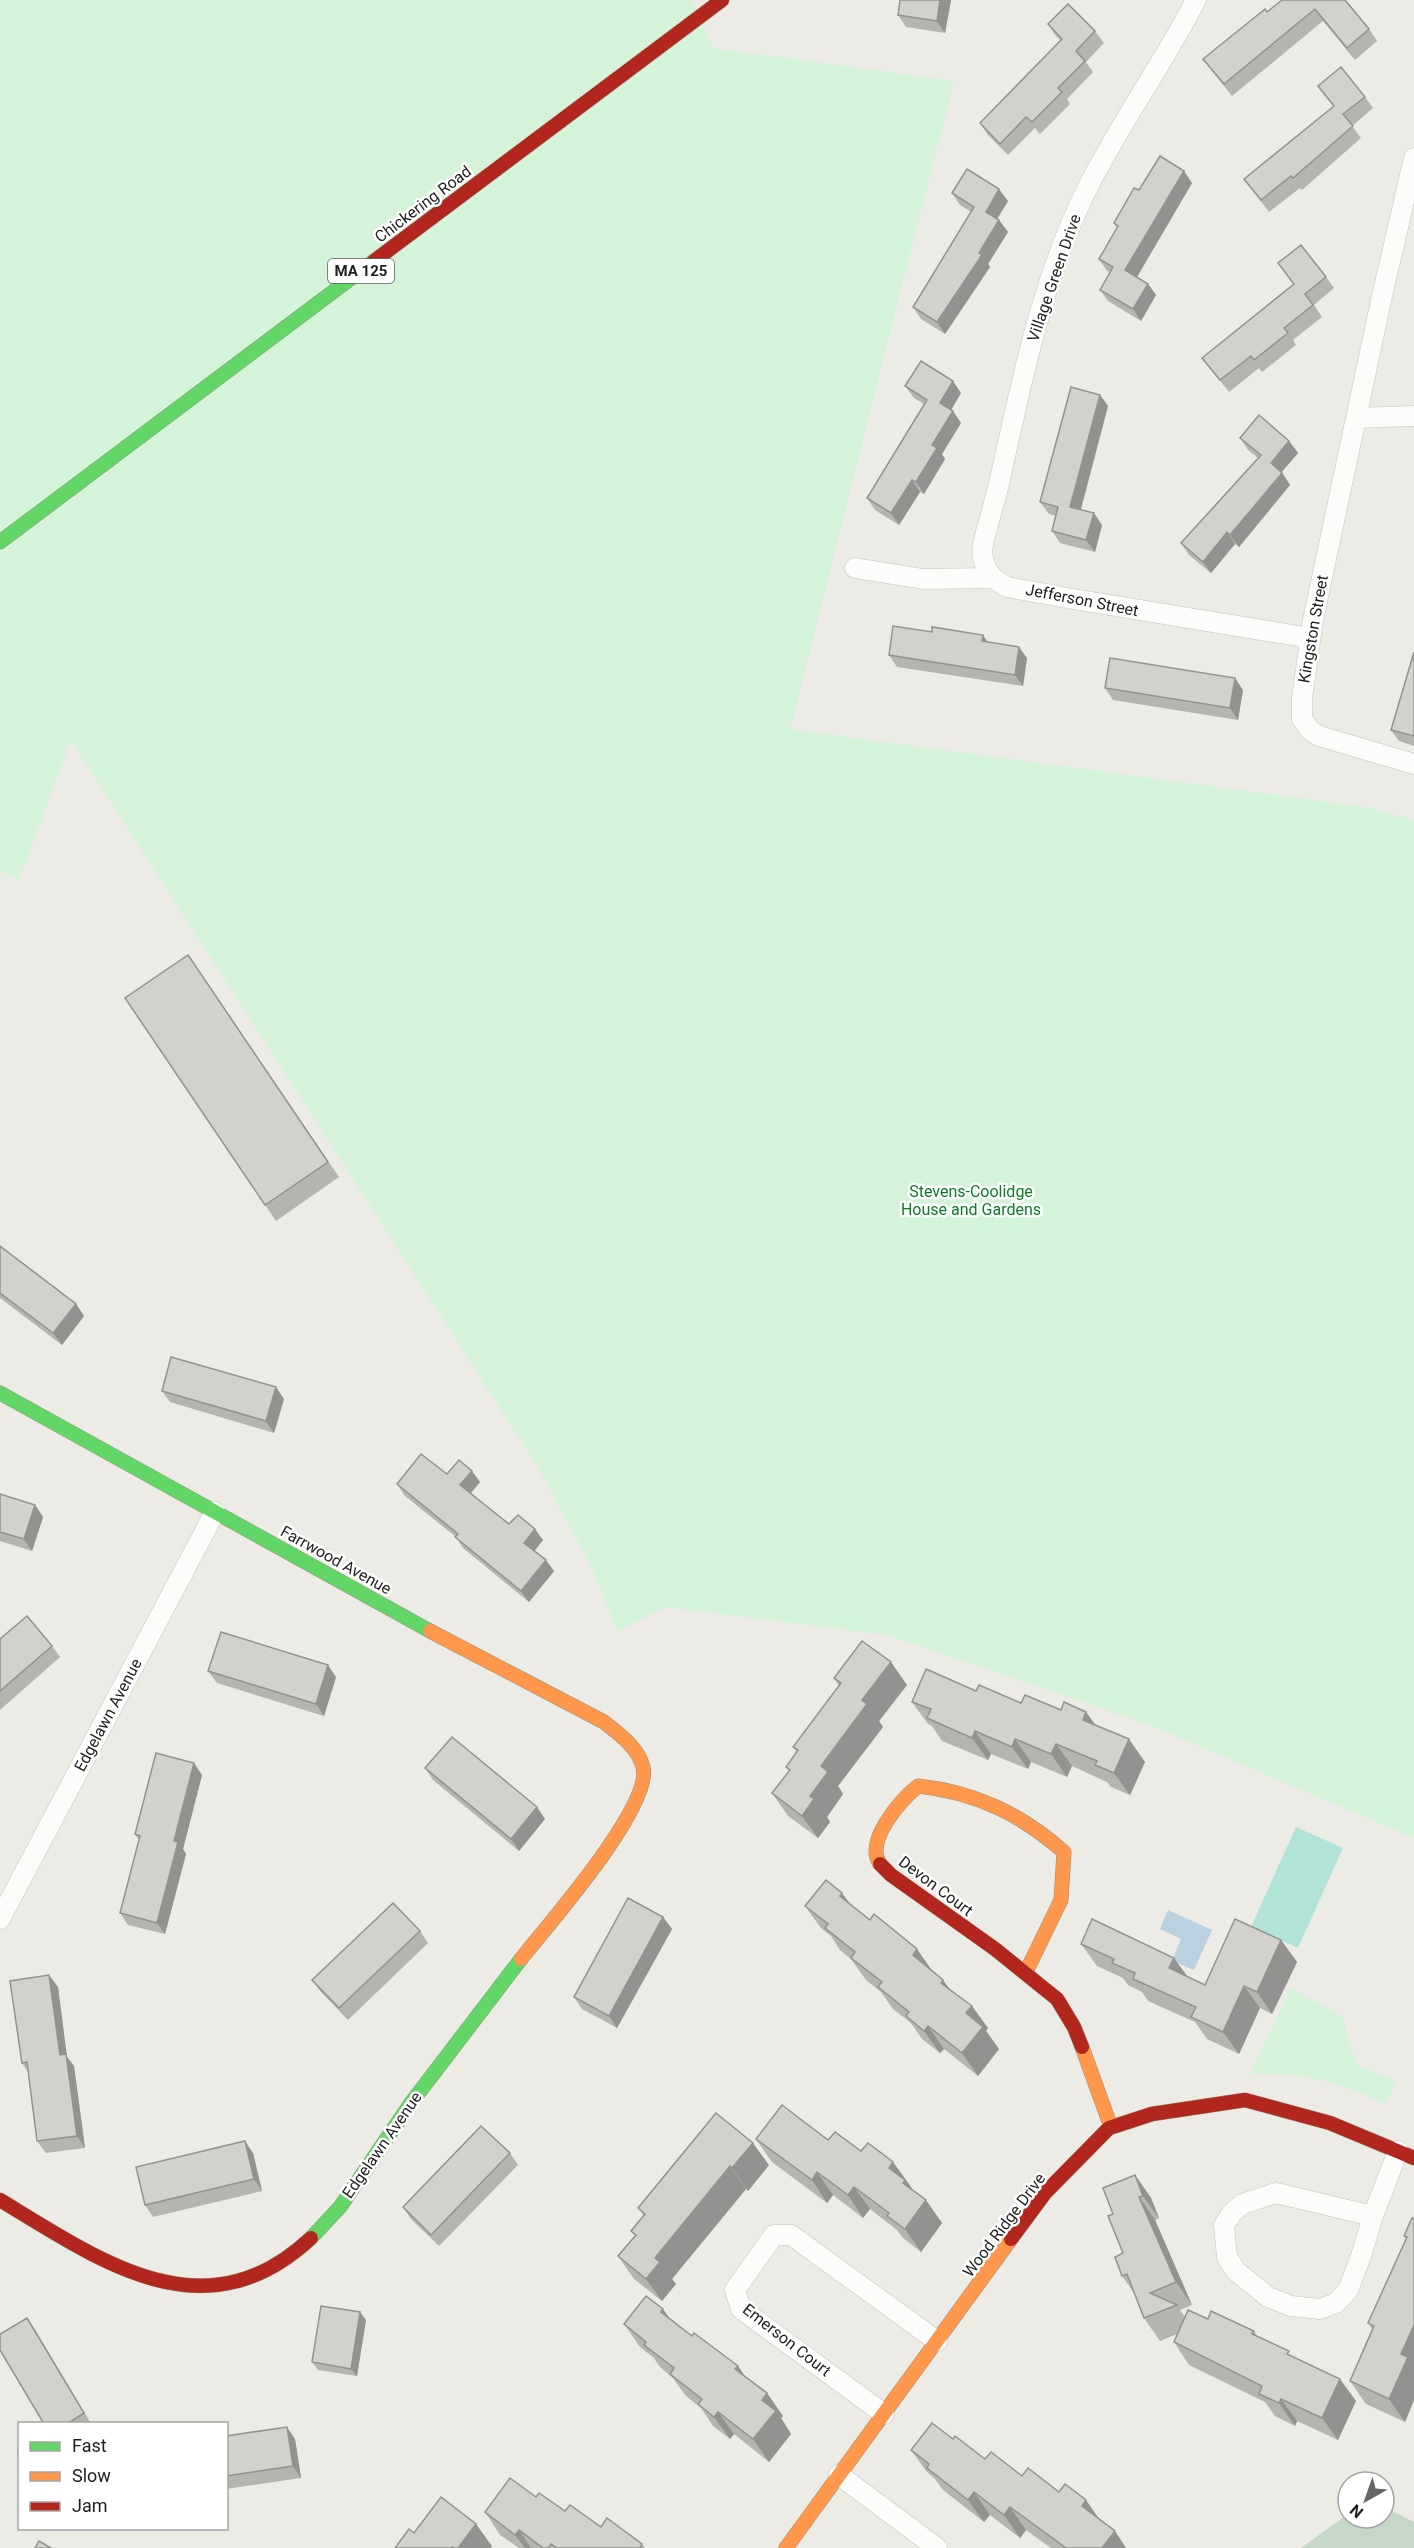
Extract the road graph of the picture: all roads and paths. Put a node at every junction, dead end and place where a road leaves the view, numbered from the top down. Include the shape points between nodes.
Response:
1 (722, 0) edge
2 (1196, 0) edge
3 (705, 7) edge
4 (1414, 158) edge
5 (1414, 416) edge
6 (1356, 418) junction
7 (0, 542) edge
8 (855, 568) dead end
9 (993, 578) junction
10 (1310, 638) junction
11 (1414, 764) edge
12 (0, 1393) edge
13 (215, 1512) junction
14 (644, 1767) joint
15 (0, 1919) edge
16 (1026, 1972) junction
17 (1111, 2127) junction
18 (1406, 2155) edge
19 (0, 2200) edge
20 (1373, 2216) junction
21 (937, 2341) junction
22 (884, 2414) junction
23 (839, 2475) junction
24 (786, 2548) edge
25 (937, 2548) edge

1 - 3 street, Chickering Road / MA 125
2 - 9 street, Village Green Drive via 1098,168 1048,285 1023,370 982,542 983,561
3 - 7 street, Chickering Road / MA 125
4 - 6 street, Kingston Street
5 - 6 street
6 - 10 street, Kingston Street
8 - 9 street, Jefferson Street via 923,579
9 - 10 street, Jefferson Street via 1007,587
10 - 11 street, Kingston Street via 1302,718 1311,731 1328,740
12 - 13 street, Farrwood Avenue
13 - 14 street, Farrwood Avenue via 618,1730
13 - 15 street, Edgelawn Avenue
14 - 19 street, Edgelawn Avenue via 642,1782 603,1856 409,2104 331,2218 306,2243 281,2260 258,2275 207,2287 139,2277
16 - 16 street, Devon Court via 891,1875 876,1860 878,1837 906,1795 918,1786 960,1790 1012,1812 1064,1852 1061,1900
16 - 17 street, Devon Court via 1057,1999 1074,2026
17 - 18 street, Wood Ridge Drive via 1152,2114 1245,2100 1321,2120
17 - 21 street, Wood Ridge Drive via 1045,2193
18 - 20 street
20 - 20 street via 1348,2290 1336,2303 1320,2309 1291,2306 1268,2297 1236,2271 1227,2257 1224,2225 1232,2213 1242,2204 1276,2193
21 - 22 street, Wood Ridge Drive
21 - 22 street, Emerson Court via 791,2235 774,2235 735,2290 741,2308
22 - 23 street, Wood Ridge Drive
23 - 24 street, Wood Ridge Drive
23 - 25 street

